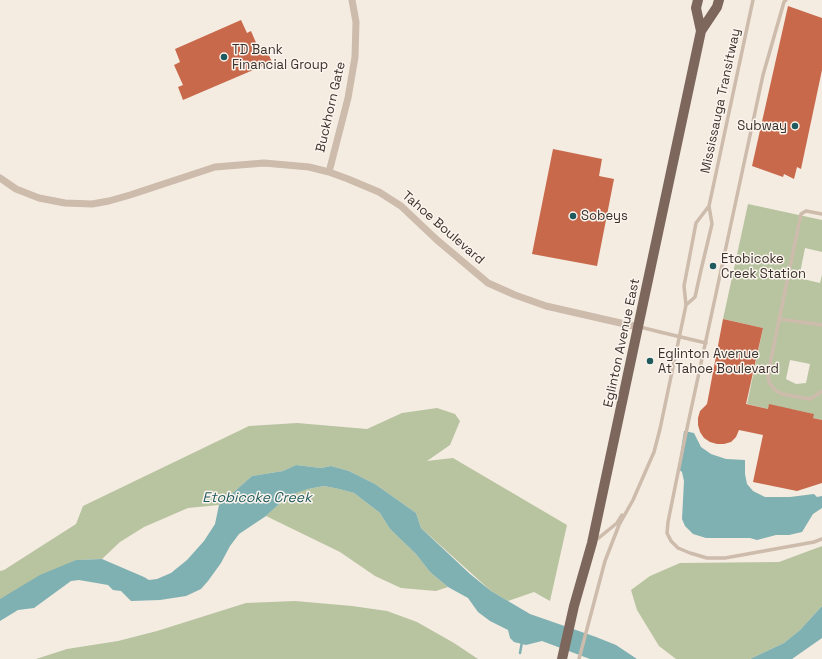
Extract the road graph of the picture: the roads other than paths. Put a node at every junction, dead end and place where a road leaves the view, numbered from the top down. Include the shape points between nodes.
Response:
1 (352, 0) edge
2 (698, 0) edge
3 (719, 0) edge
4 (753, 0) edge
5 (786, 0) edge
6 (701, 31) junction
7 (329, 172) junction
8 (0, 178) edge
9 (709, 206) junction
10 (822, 214) edge
11 (686, 305) junction
12 (779, 319) junction
13 (638, 326) junction
14 (822, 326) edge
15 (706, 343) junction
16 (822, 391) edge
17 (633, 500) junction
18 (822, 539) edge
19 (592, 543) junction
20 (562, 659) edge
21 (579, 659) edge

1 - 7 street, Buckhorn Gate via 356,22 355,57 348,98
2 - 6 main road, Eglinton Avenue East via 696,8
3 - 6 main road, Eglinton Avenue East
4 - 9 lane, Mississauga Transitway
5 - 15 lane via 763,75
6 - 13 main road, Eglinton Avenue East
7 - 8 street, Tahoe Boulevard via 278,164 215,167 130,195 92,204 65,203 39,198 16,189
7 - 13 street, Tahoe Boulevard via 379,192 401,206 488,283 546,306
9 - 11 lane, Mississauga Transitway via 696,223 684,286
9 - 11 lane, Mississauga Transitway via 712,224 694,298
10 - 12 lane via 806,211 801,214
11 - 17 lane, Mississauga Transitway via 660,430 654,452
12 - 14 lane
12 - 16 lane via 768,378 770,384 782,394 810,399
13 - 15 lane, bridge
13 - 19 main road, Eglinton Avenue East
15 - 18 lane via 668,522 667,533 671,541 690,554 707,558 725,558
17 - 19 lane, Mississauga Transitway via 617,523
17 - 21 lane, Mississauga Transitway via 605,561
19 - 20 main road, Eglinton Avenue East

